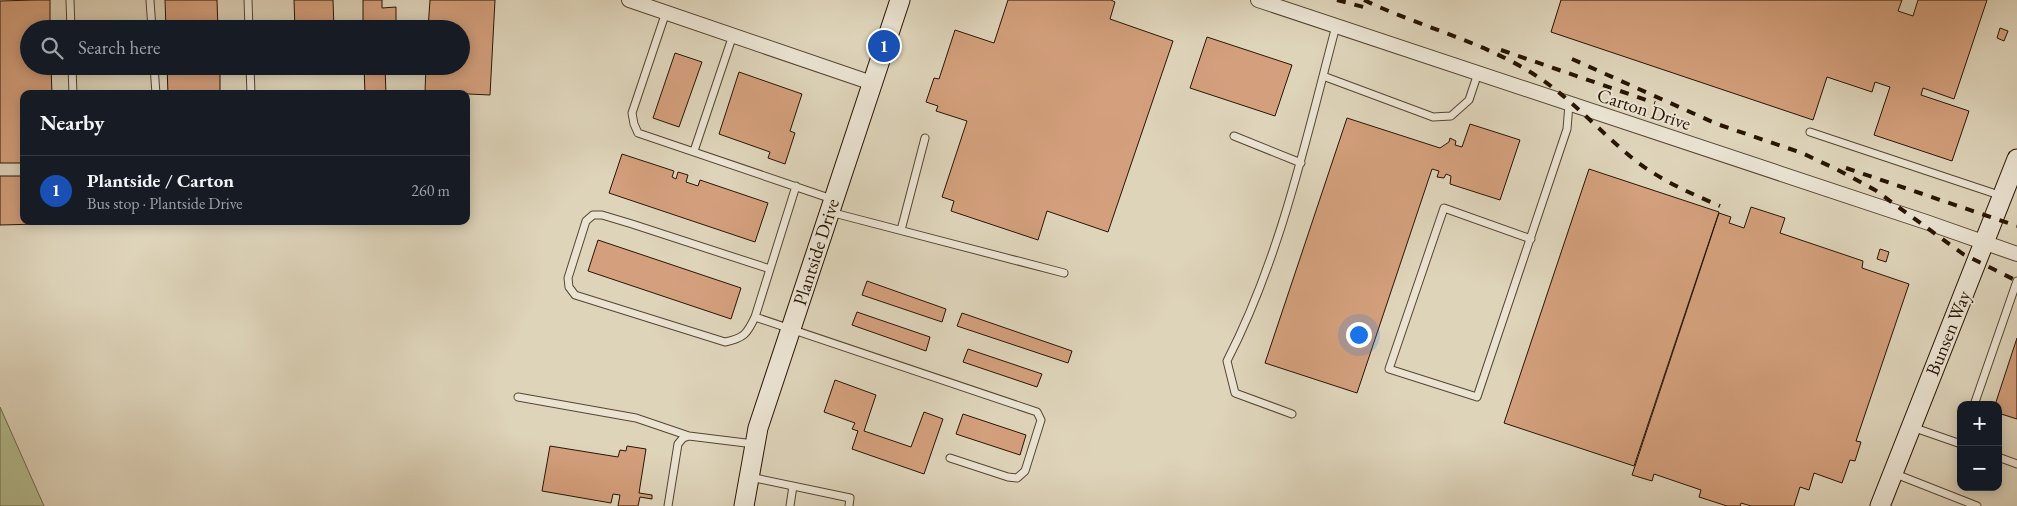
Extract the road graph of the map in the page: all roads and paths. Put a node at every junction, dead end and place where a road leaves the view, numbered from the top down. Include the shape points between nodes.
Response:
1 (70, 0) edge
2 (150, 0) edge
3 (248, 0) edge
4 (629, 0) edge
5 (900, 0) edge
6 (1258, 0) edge
7 (660, 7) edge
8 (70, 20) edge
9 (151, 20) edge
10 (248, 20) edge
11 (1336, 26) junction
12 (733, 35) junction
13 (1478, 73) junction
14 (72, 75) edge
15 (155, 75) edge
16 (250, 75) edge
17 (1323, 76) junction
18 (872, 83) junction
19 (73, 90) edge
20 (156, 90) edge
21 (250, 90) edge
22 (1569, 104) junction
23 (1810, 132) dead end
24 (1234, 136) dead end
25 (925, 138) dead end
26 (694, 152) junction
27 (2017, 159) edge
28 (1300, 163) junction
29 (796, 186) junction
30 (2002, 197) junction
31 (832, 205) junction
32 (901, 230) junction
33 (1531, 240) junction
34 (1983, 243) junction
35 (2017, 254) edge
36 (770, 269) junction
37 (1064, 273) dead end
38 (2017, 281) edge
39 (755, 317) junction
40 (790, 329) junction
41 (518, 397) dead end
42 (1975, 401) edge
43 (1292, 414) dead end
44 (1911, 427) junction
45 (689, 436) junction
46 (1957, 443) edge
47 (755, 444) junction
48 (950, 458) dead end
49 (2002, 458) edge
50 (2017, 464) edge
51 (1893, 473) junction
52 (748, 477) junction
53 (793, 486) junction
54 (668, 506) edge
55 (744, 506) edge
56 (790, 506) edge
57 (849, 506) edge
58 (1880, 506) edge
59 (1977, 506) edge

1 - 8 lane
2 - 9 lane
3 - 10 lane
4 - 7 street
5 - 18 street, Plantside Drive
6 - 11 street, Carton Drive
7 - 12 street
7 - 26 lane via 632,113 634,124 638,133
11 - 13 street, Carton Drive
11 - 17 lane
12 - 18 street
12 - 26 lane
13 - 17 lane via 1469,100 1451,116 1433,117
13 - 22 street, Carton Drive
14 - 19 lane
15 - 20 lane
16 - 21 lane
17 - 28 lane
18 - 31 street, Plantside Drive
22 - 33 lane via 1567,129
22 - 34 street, Carton Drive
23 - 30 lane
24 - 28 lane
25 - 32 lane
26 - 29 lane
27 - 30 street, Bunsen Way
28 - 43 lane via 1248,322 1227,361 1235,393
29 - 31 lane
29 - 36 lane
30 - 34 street, Bunsen Way
31 - 32 lane
31 - 40 street, Plantside Drive
32 - 37 lane
33 - 33 lane via 1444,208 1389,369 1477,397
34 - 35 street, Carton Drive
34 - 44 street, Bunsen Way
36 - 39 lane
36 - 39 lane via 632,224 593,215 586,221 568,278 569,287 575,294 726,342 739,339 748,331
38 - 42 lane
39 - 40 lane
40 - 47 street, Plantside Drive
40 - 48 lane via 1037,412 1041,420 1025,471 1017,478
41 - 45 lane via 636,418
44 - 46 lane
44 - 51 street, Bunsen Way
45 - 47 lane
45 - 54 lane via 678,444
47 - 52 street, Plantside Drive
49 - 50 lane
51 - 58 street, Bunsen Way
51 - 59 lane
52 - 53 lane
52 - 55 street, Plantside Drive
53 - 56 lane
53 - 57 lane via 850,498

